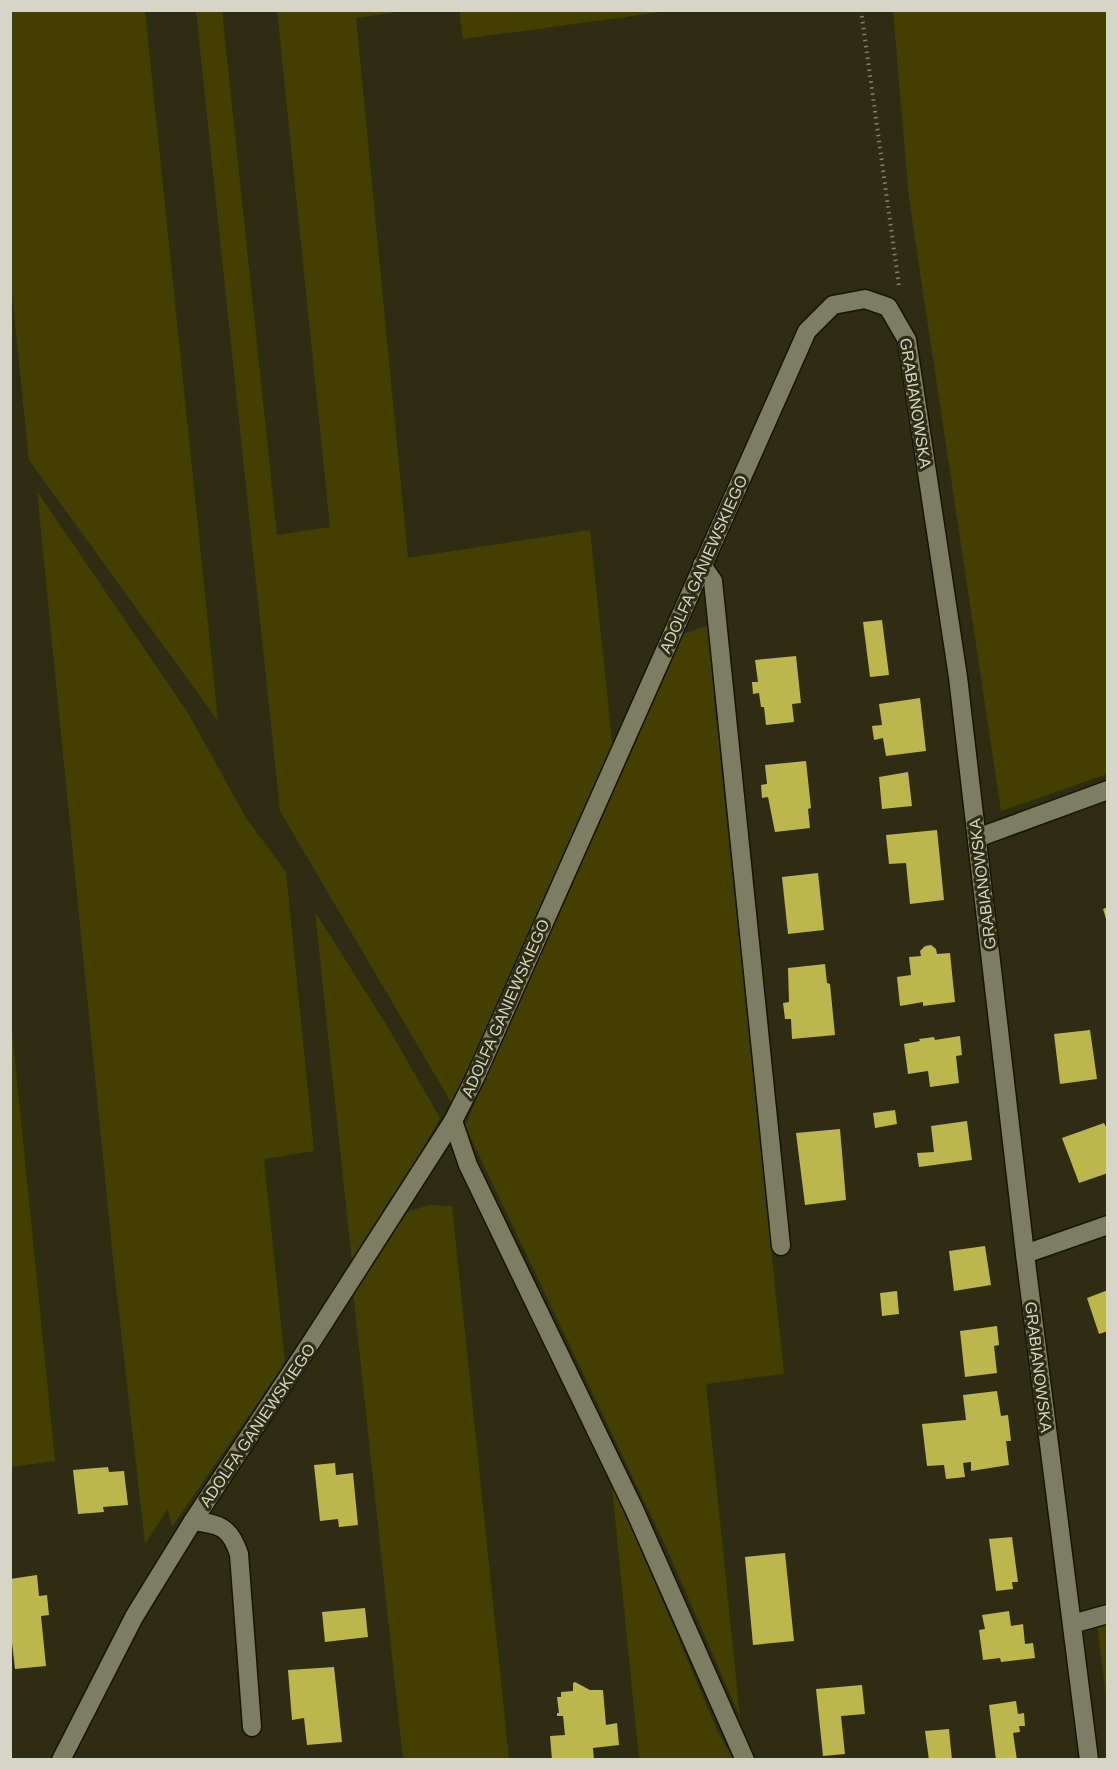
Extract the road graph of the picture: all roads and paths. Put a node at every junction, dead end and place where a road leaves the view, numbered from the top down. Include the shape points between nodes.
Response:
1 (861, 10) edge
2 (900, 295) dead end
3 (907, 340) joint
4 (702, 565) junction
5 (1107, 790) edge
6 (977, 837) junction
7 (453, 1121) junction
8 (1107, 1225) edge
9 (781, 1246) dead end
10 (1025, 1254) junction
11 (193, 1521) junction
12 (1107, 1614) edge
13 (1072, 1624) junction
14 (252, 1727) dead end
15 (61, 1760) edge
16 (745, 1760) edge
17 (1089, 1760) edge

1 - 2 path
3 - 4 street, ADOLFA GANIEWSKIEGO via 888,307 865,299 833,305 807,331
3 - 6 street, GRABIANOWSKA via 958,677
4 - 7 street, ADOLFA GANIEWSKIEGO
4 - 9 street via 713,581
5 - 6 street
6 - 10 street, GRABIANOWSKA
7 - 11 street, ADOLFA GANIEWSKIEGO
7 - 16 street via 468,1165 634,1509
8 - 10 street
10 - 13 street, GRABIANOWSKA
11 - 14 street via 226,1530 233,1536 239,1554
11 - 15 street, ADOLFA GANIEWSKIEGO via 134,1617
12 - 13 street
13 - 17 street, GRABIANOWSKA

